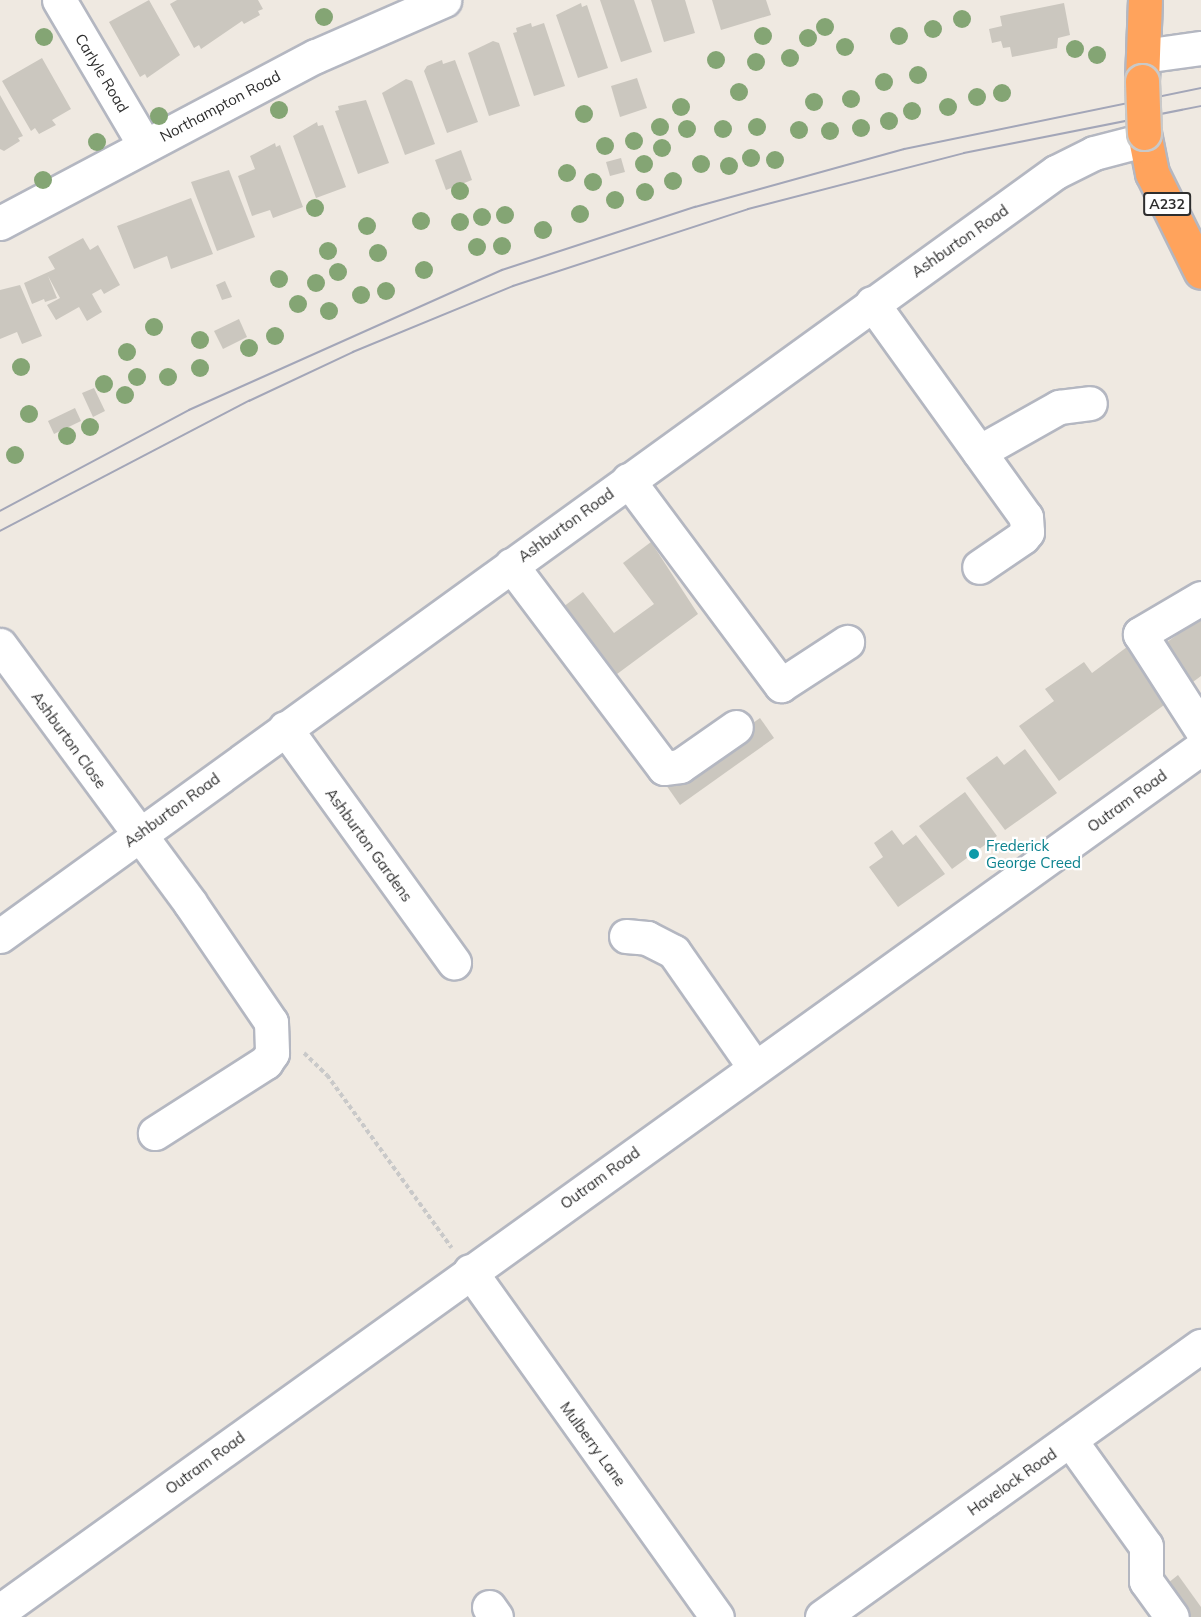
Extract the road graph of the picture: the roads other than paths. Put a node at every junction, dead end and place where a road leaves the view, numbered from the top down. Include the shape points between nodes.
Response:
1 (59, 0) edge
2 (444, 0) edge
3 (1145, 0) edge
4 (1201, 48) edge
5 (1143, 68) junction
6 (1144, 137) junction
7 (145, 146) junction
8 (0, 223) edge
9 (1201, 272) edge
10 (872, 303) junction
11 (1090, 403) dead end
12 (979, 452) junction
13 (628, 480) junction
14 (511, 565) junction
15 (979, 567) dead end
16 (1201, 598) edge
17 (847, 642) dead end
18 (0, 645) edge
19 (736, 727) dead end
20 (285, 728) junction
21 (1201, 729) edge
22 (1201, 748) edge
23 (137, 835) junction
24 (0, 936) edge
25 (626, 936) dead end
26 (454, 962) dead end
27 (755, 1068) junction
28 (155, 1133) dead end
29 (470, 1271) junction
30 (1201, 1346) edge
31 (1070, 1440) junction
32 (0, 1611) edge
33 (717, 1617) edge
34 (822, 1617) edge
35 (1172, 1617) edge

1 - 7 street, Carlyle Road
2 - 7 street, Northampton Road via 316,56
3 - 5 highway, A232
4 - 5 street
5 - 6 highway, A232, bridge
6 - 9 highway, A232 via 1161,194
6 - 10 street, Ashburton Road via 1094,153 1056,172
7 - 8 street, Northampton Road
10 - 12 street
10 - 13 street, Ashburton Road
11 - 12 street via 1059,407
12 - 15 street via 1028,525 1023,537
13 - 14 street, Ashburton Road
13 - 17 street via 781,685
14 - 19 street via 664,768 680,766
14 - 20 street, Ashburton Road
16 - 21 street via 1140,634
18 - 23 street, Ashburton Close
20 - 23 street, Ashburton Road
20 - 26 street, Ashburton Gardens
22 - 27 street, Outram Road
23 - 24 street, Ashburton Road
23 - 28 street, Ashburton Close via 190,903 271,1022 272,1053 266,1062
25 - 27 street via 647,938 674,952
27 - 29 street, Outram Road
29 - 32 street, Outram Road
29 - 33 street, Mulberry Lane
30 - 31 street, Havelock Road
31 - 34 street, Havelock Road
31 - 35 street via 1146,1546 1146,1581

